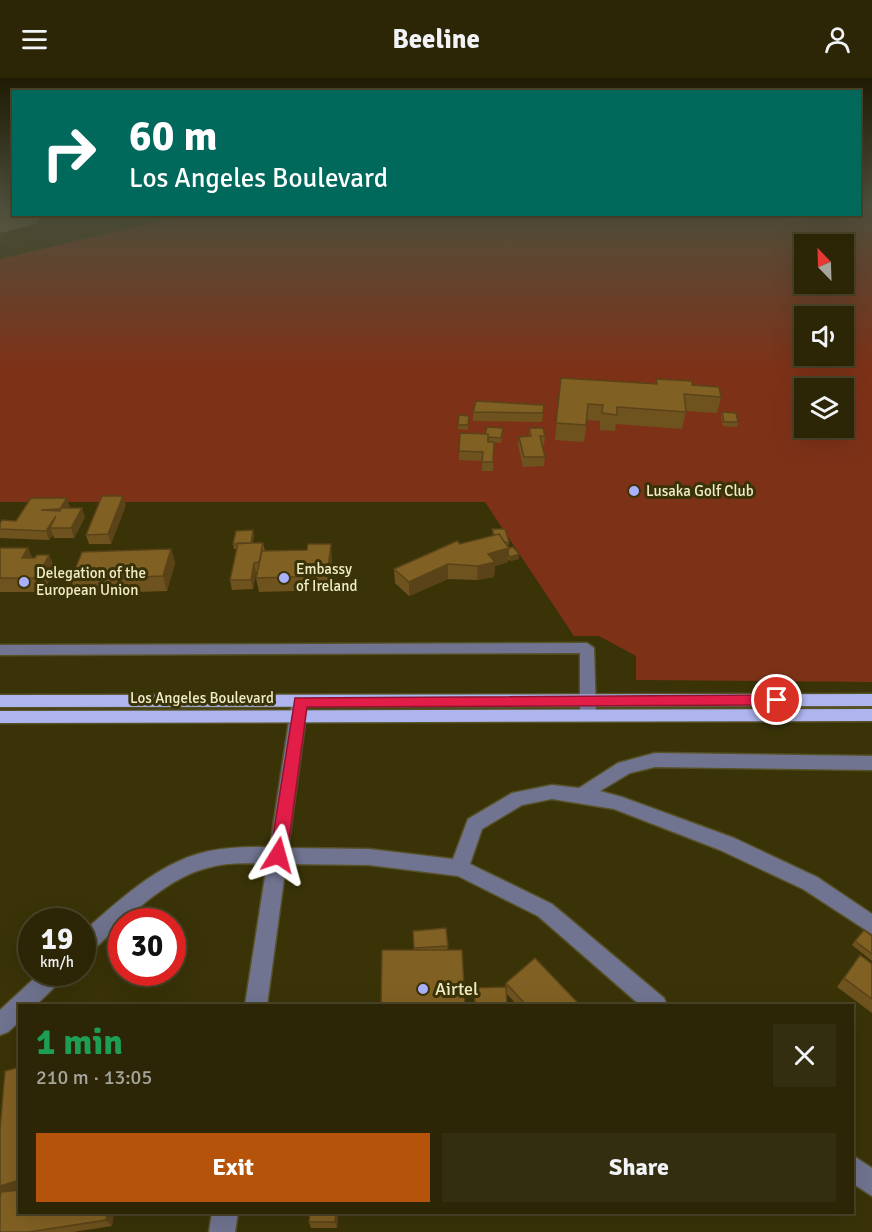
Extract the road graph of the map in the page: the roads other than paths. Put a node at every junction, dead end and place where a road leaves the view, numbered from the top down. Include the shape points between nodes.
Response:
1 (0, 650) edge
2 (872, 700) edge
3 (0, 701) edge
4 (300, 708) junction
5 (587, 709) junction
6 (872, 715) edge
7 (0, 717) edge
8 (872, 763) edge
9 (582, 795) junction
10 (278, 855) junction
11 (459, 868) junction
12 (872, 925) edge
13 (96, 934) edge
14 (41, 986) edge
15 (21, 1004) edge
16 (256, 1004) edge
17 (655, 1004) edge
18 (18, 1007) edge
19 (0, 1024) edge
20 (854, 1169) edge
21 (872, 1184) edge
22 (225, 1214) edge
23 (222, 1232) edge

1 - 5 street via 587,648
2 - 5 main road, Los Angeles Boulevard
3 - 4 main road, Los Angeles Boulevard
4 - 5 main road, Los Angeles Boulevard
4 - 7 main road, Los Angeles Boulevard
4 - 10 street
5 - 6 main road, Los Angeles Boulevard
8 - 9 street via 655,760 613,772
9 - 11 street via 552,792 518,798 489,814 474,824
9 - 12 street via 616,802 727,844 810,883
10 - 11 street via 369,857
10 - 13 street via 204,860 166,877
10 - 16 street
11 - 17 street via 545,910
14 - 15 street
18 - 19 street
20 - 21 street
22 - 23 street

